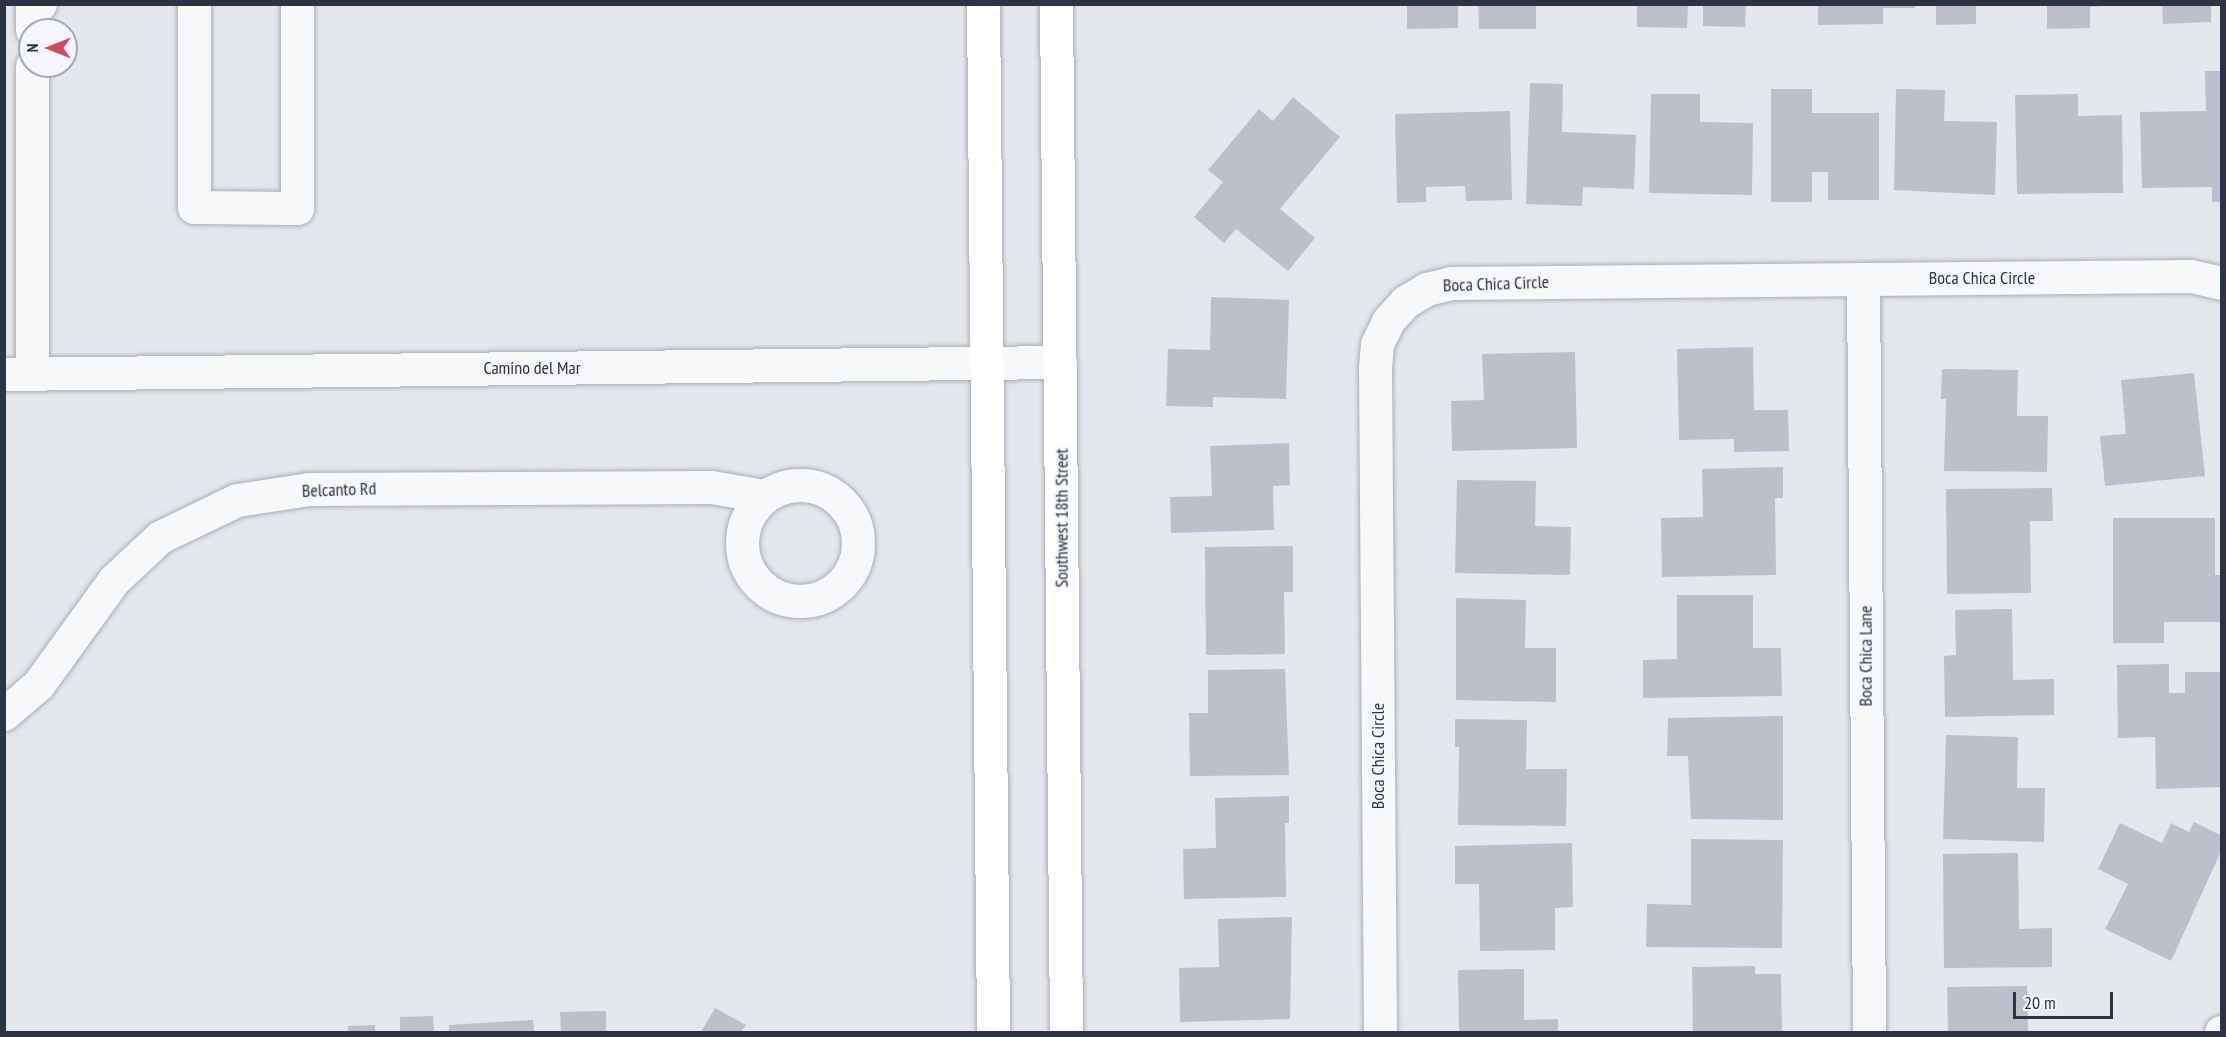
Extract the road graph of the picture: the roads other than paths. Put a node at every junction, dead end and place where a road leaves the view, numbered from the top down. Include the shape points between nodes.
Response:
1 (40, 4) edge
2 (194, 4) edge
3 (297, 4) edge
4 (983, 4) edge
5 (1056, 4) edge
6 (32, 18) edge
7 (31, 78) edge
8 (1863, 279) junction
9 (2222, 283) edge
10 (1060, 362) junction
11 (986, 363) junction
12 (18, 373) edge
13 (764, 496) dead end
14 (4, 714) edge
15 (993, 1032) edge
16 (1066, 1032) edge
17 (1380, 1032) edge
18 (1869, 1032) edge

1 - 6 street via 32,8
2 - 3 street via 194,207 297,208
4 - 11 main road
5 - 10 main road, Southwest 18th Street
7 - 12 street
8 - 9 street, Boca Chica Circle via 2192,276
8 - 17 street, Boca Chica Circle via 1451,282 1427,288 1405,302 1388,321 1377,344 1375,367
8 - 18 street, Boca Chica Lane
10 - 11 street, Camino del Mar
10 - 16 main road, Southwest 18th Street
11 - 12 street, Camino del Mar
11 - 15 main road
13 - 14 street, Belcanto Rd via 711,487 309,489 237,500 160,537 114,580 38,685

